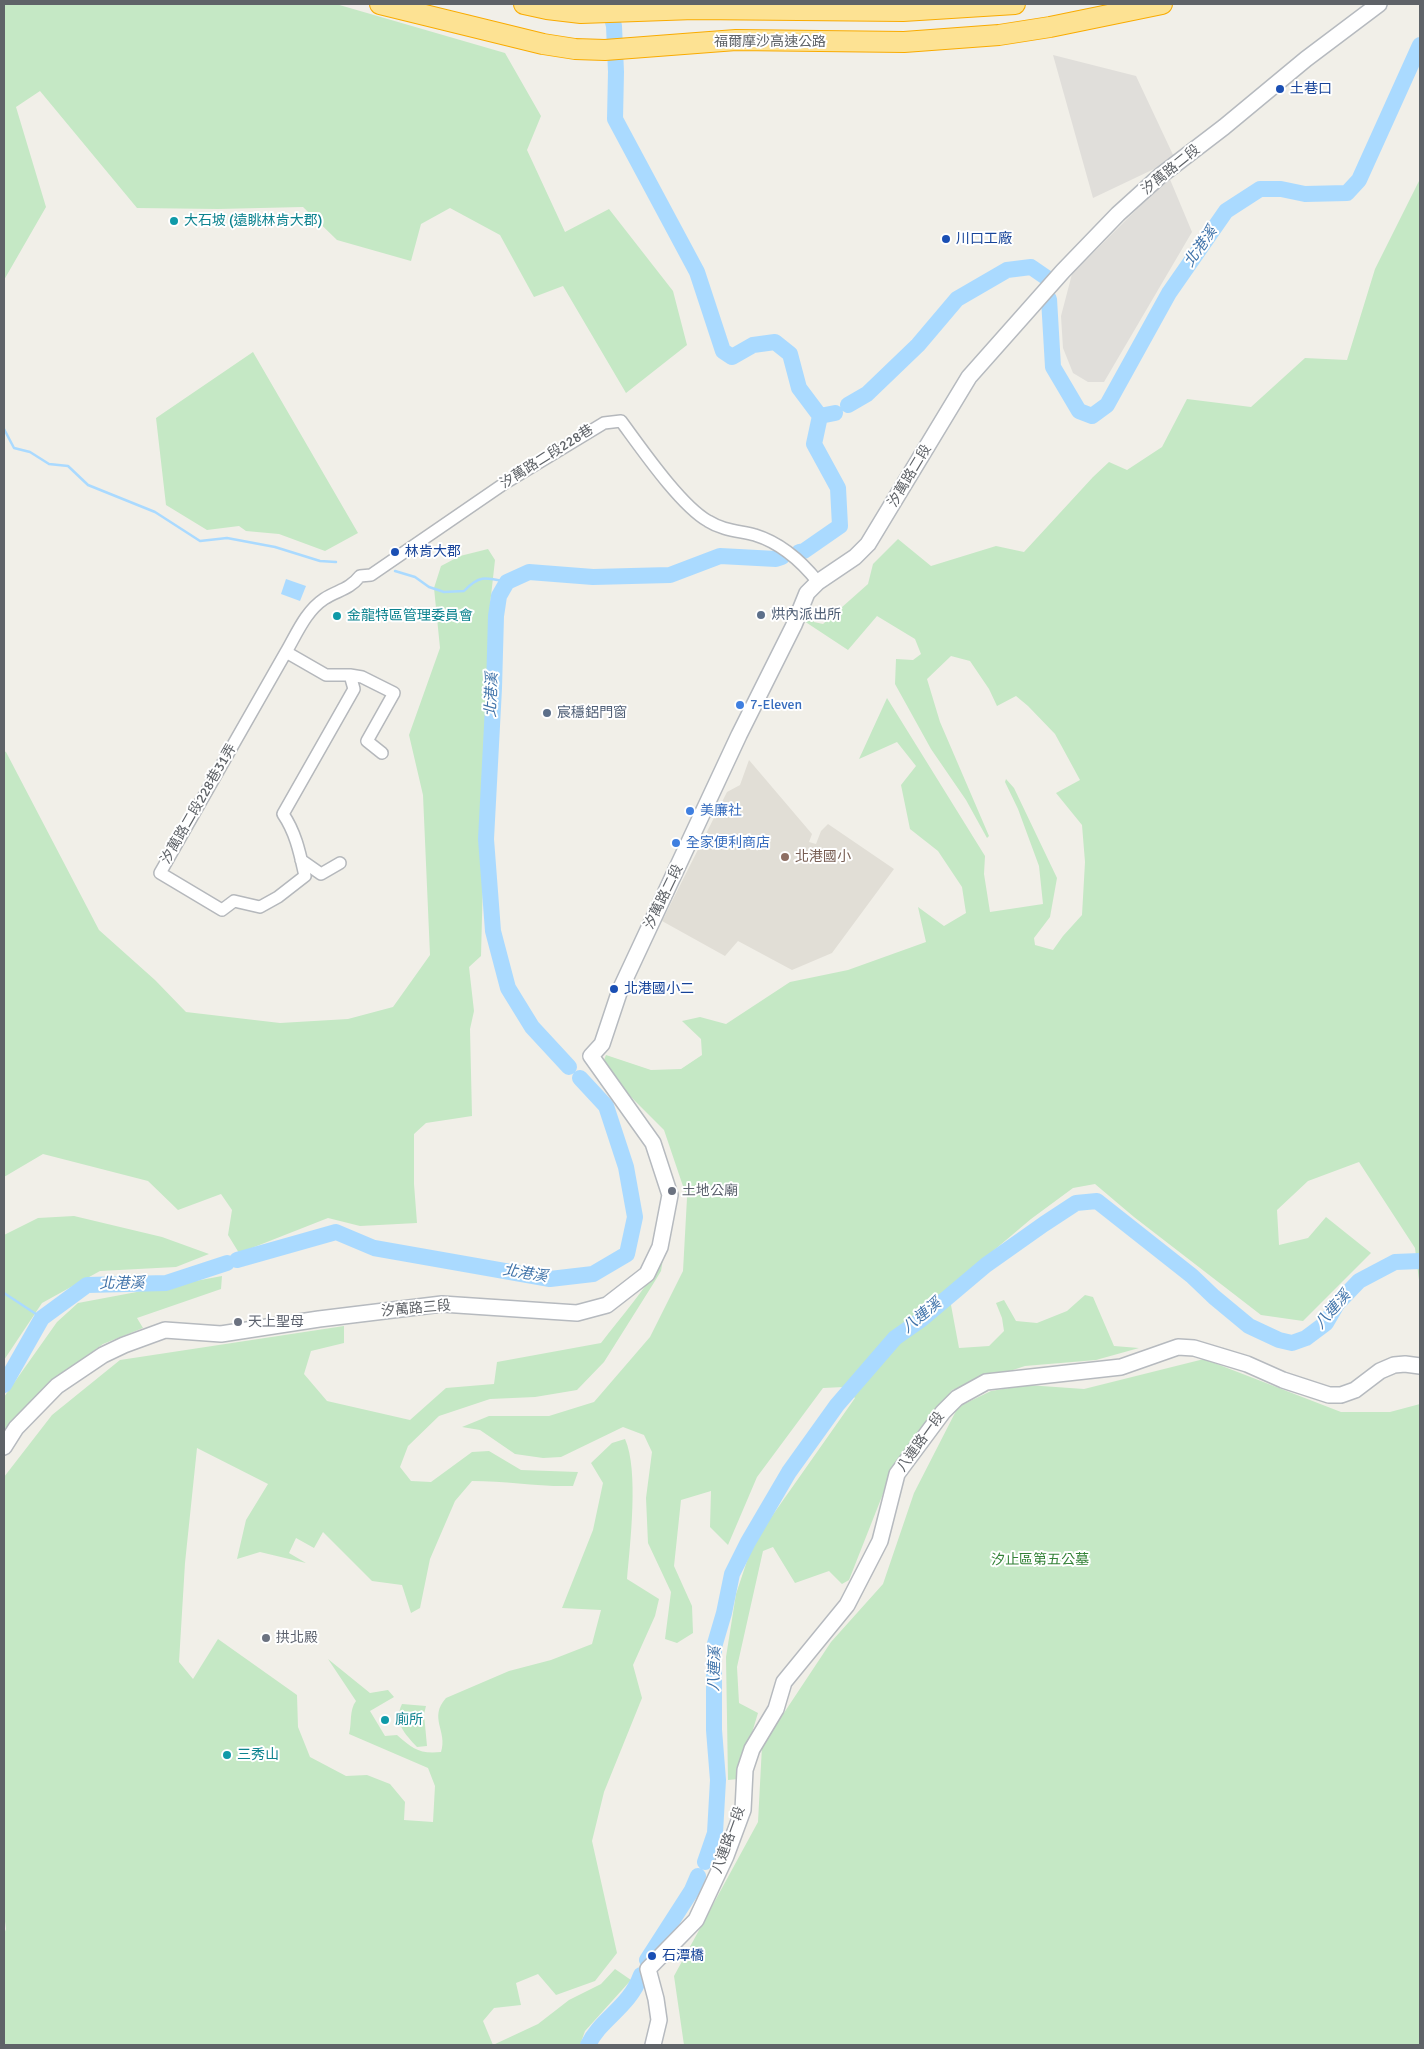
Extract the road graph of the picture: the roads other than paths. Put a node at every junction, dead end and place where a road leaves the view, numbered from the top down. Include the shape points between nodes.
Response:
1 (380, 4) edge
2 (524, 4) edge
3 (1014, 4) edge
4 (1162, 4) edge
5 (1379, 4) edge
6 (384, 566) joint
7 (818, 582) junction
8 (286, 652) junction
9 (350, 675) junction
10 (382, 753) dead end
11 (301, 860) junction
12 (340, 863) dead end
13 (591, 1056) joint
14 (1420, 1366) edge
15 (4, 1447) edge
16 (653, 2045) edge

1 - 4 highway, 福爾摩沙高速公路 via 544,44 605,50 736,40 904,42 999,35
2 - 3 highway via 581,13 694,9 903,11
5 - 7 street, 汐萬路二段 via 1306,58 1160,176 1098,236 969,377 868,544
6 - 7 street, 汐萬路二段228巷 via 505,483 604,423 621,421 673,489 706,520 779,546 806,567
6 - 8 street, 汐萬路二段228巷31弄 via 371,575 360,576 352,586 310,610
7 - 13 street, 汐萬路二段 via 806,593 794,625 620,990 602,1044
8 - 9 street via 326,675
8 - 11 street, 汐萬路二段228巷31弄 via 160,873 222,910 234,901 260,907 278,898 305,876
9 - 10 street via 362,677 394,693 367,741
9 - 11 street, 汐萬路二段228巷31弄 via 354,689 283,814
11 - 12 street via 321,874
13 - 15 street, 汐萬路三段 via 653,1143 670,1195 660,1247 646,1274 607,1305 577,1313 442,1304 221,1334 165,1330 103,1355 57,1386 16,1428
14 - 16 street, 八連路一段 via 1394,1365 1355,1390 1328,1395 1246,1364 1194,1348 1178,1347 1121,1367 986,1382 957,1398 898,1474 880,1541 847,1604 784,1682 776,1709 752,1750 745,1770 743,1810 696,1920 648,1969 659,2020

